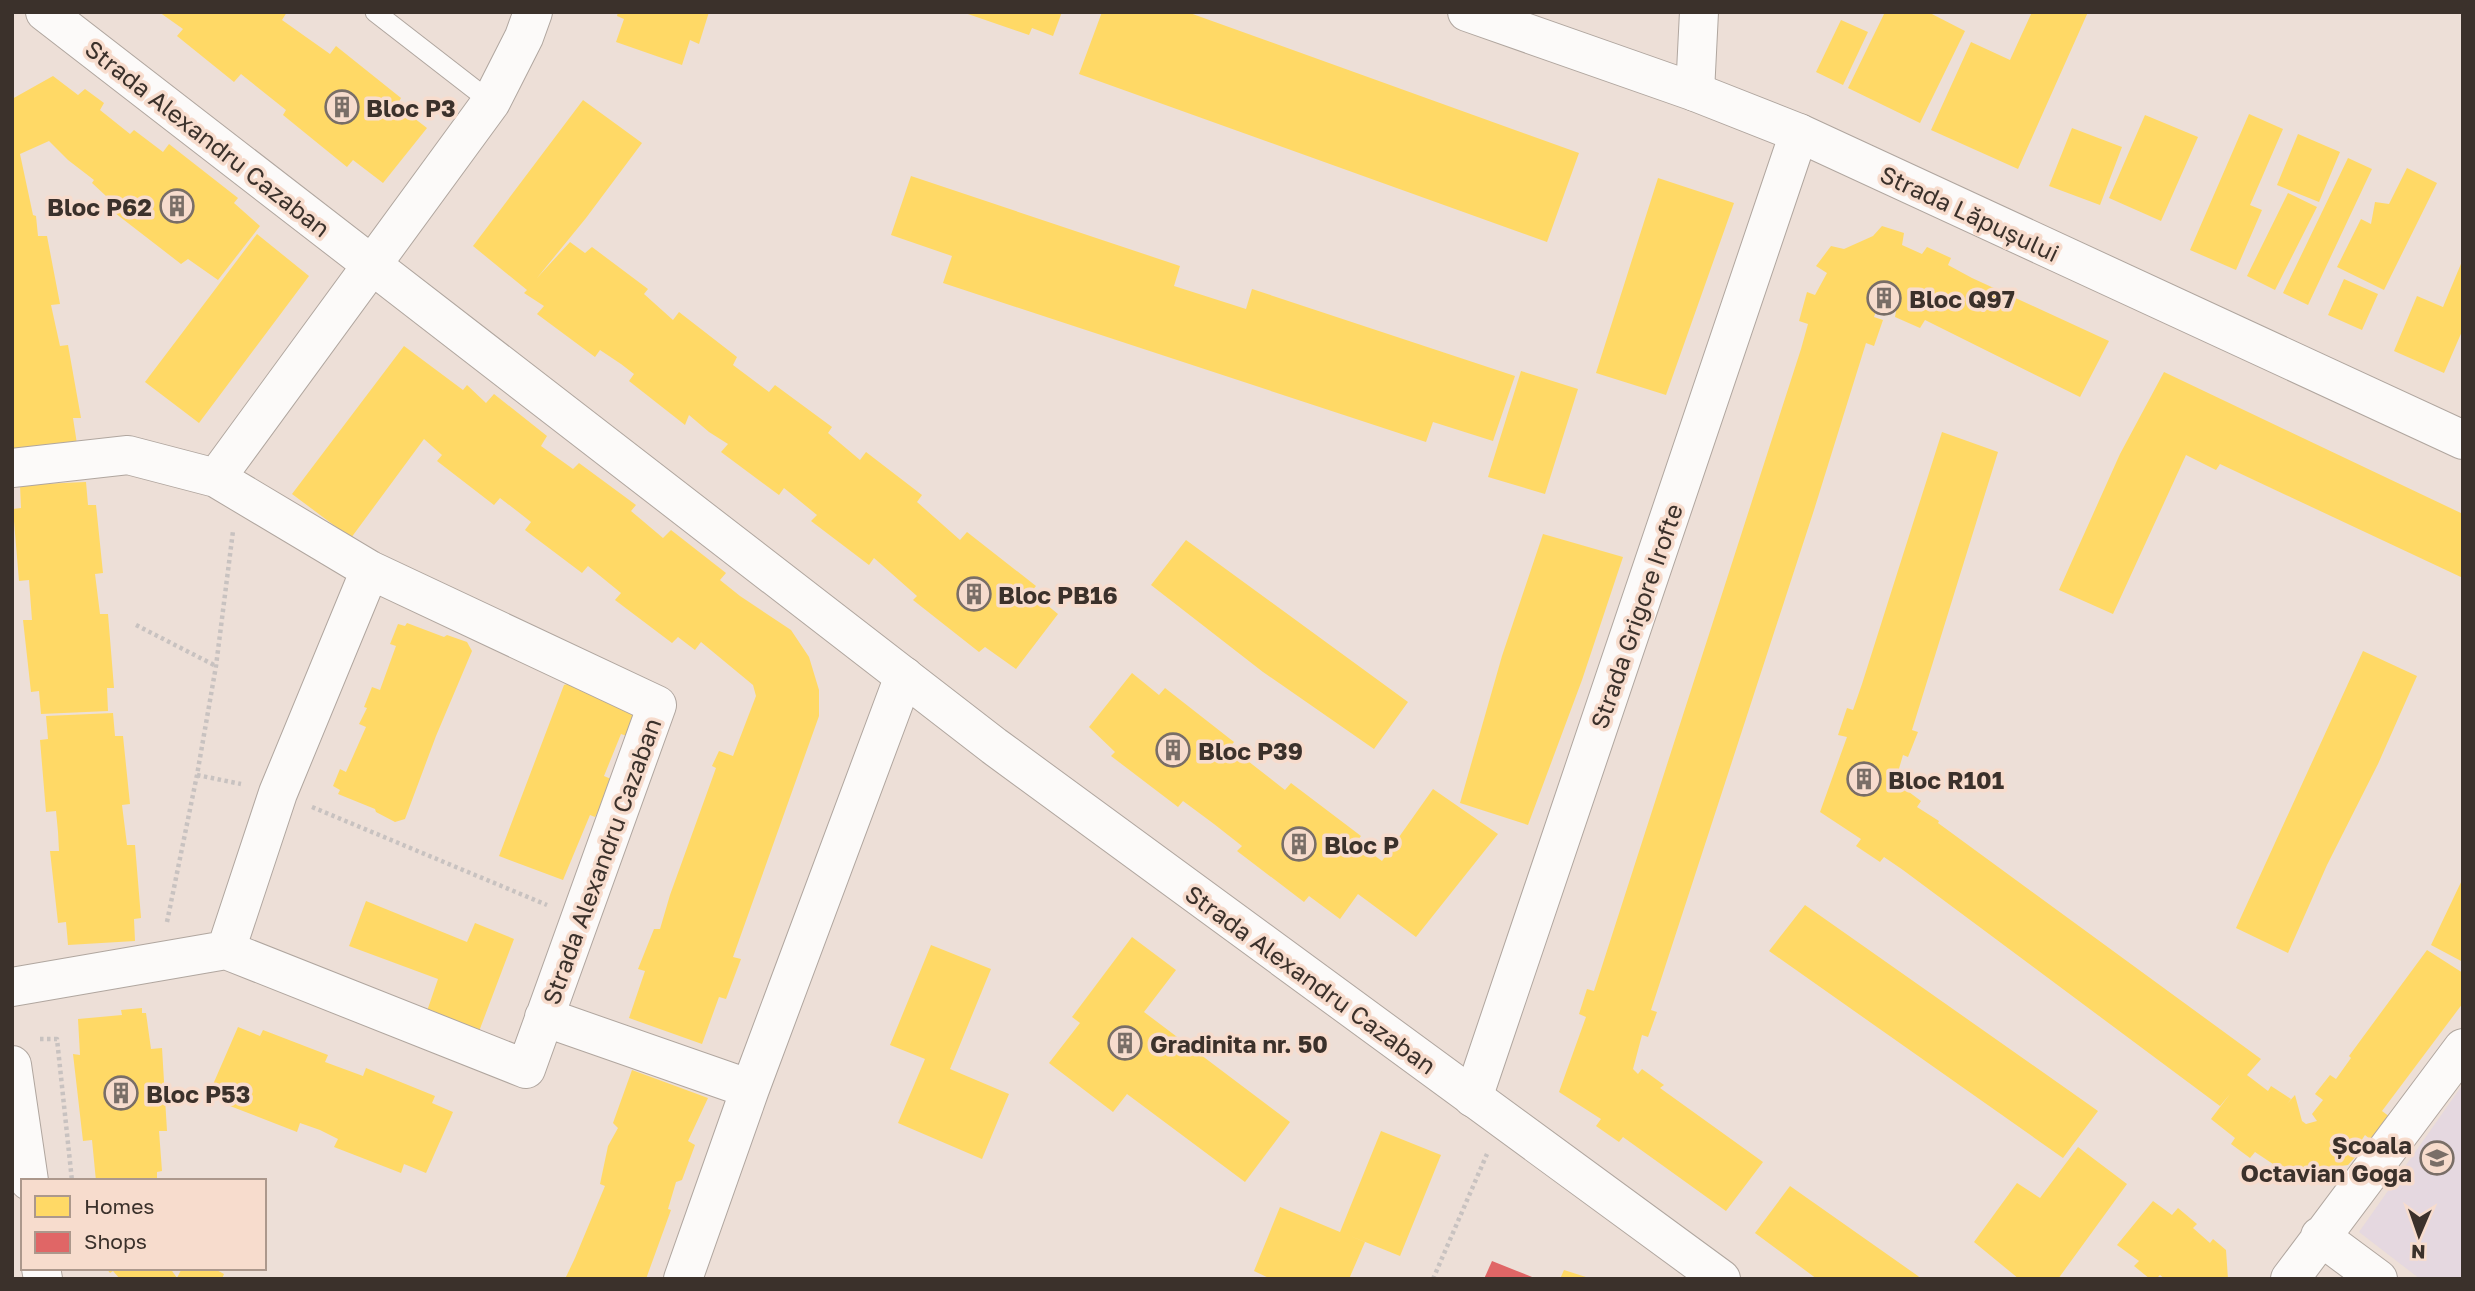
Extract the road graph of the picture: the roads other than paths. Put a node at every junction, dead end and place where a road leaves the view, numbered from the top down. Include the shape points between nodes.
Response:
1 (45, 12) edge
2 (375, 12) edge
3 (533, 12) edge
4 (1467, 12) edge
5 (1699, 12) edge
6 (1695, 92) junction
7 (491, 102) junction
8 (1799, 133) junction
9 (371, 263) junction
10 (2463, 440) edge
11 (12, 468) edge
12 (216, 478) junction
13 (370, 570) junction
14 (904, 676) junction
15 (226, 950) junction
16 (12, 987) edge
17 (544, 1017) junction
18 (2463, 1048) edge
19 (12, 1065) edge
20 (750, 1089) junction
21 (1488, 1109) junction
22 (29, 1179) edge
23 (2320, 1236) junction
24 (694, 1275) edge
25 (1721, 1279) edge
26 (2290, 1279) edge
27 (2378, 1279) edge

1 - 9 street, Strada Alexandru Cazaban
2 - 7 lane
3 - 7 street
4 - 6 street, Strada Lăpușului
5 - 6 street
6 - 8 street, Strada Lăpușului
7 - 9 street
8 - 10 street, Strada Lăpușului
8 - 21 street, Strada Grigore Irofte
9 - 12 street
9 - 14 street, Strada Alexandru Cazaban
11 - 12 street, Strada Alexandru Cazaban via 128,454
12 - 13 street, Strada Alexandru Cazaban
13 - 15 street via 278,793
13 - 17 street, Strada Alexandru Cazaban via 657,705
14 - 20 street
14 - 21 street, Strada Alexandru Cazaban
15 - 16 street
15 - 17 street, Strada Alexandru Cazaban via 526,1069
17 - 20 street
18 - 23 street
19 - 22 street
20 - 24 street
21 - 25 street, Strada Alexandru Cazaban
23 - 26 street
23 - 27 street

